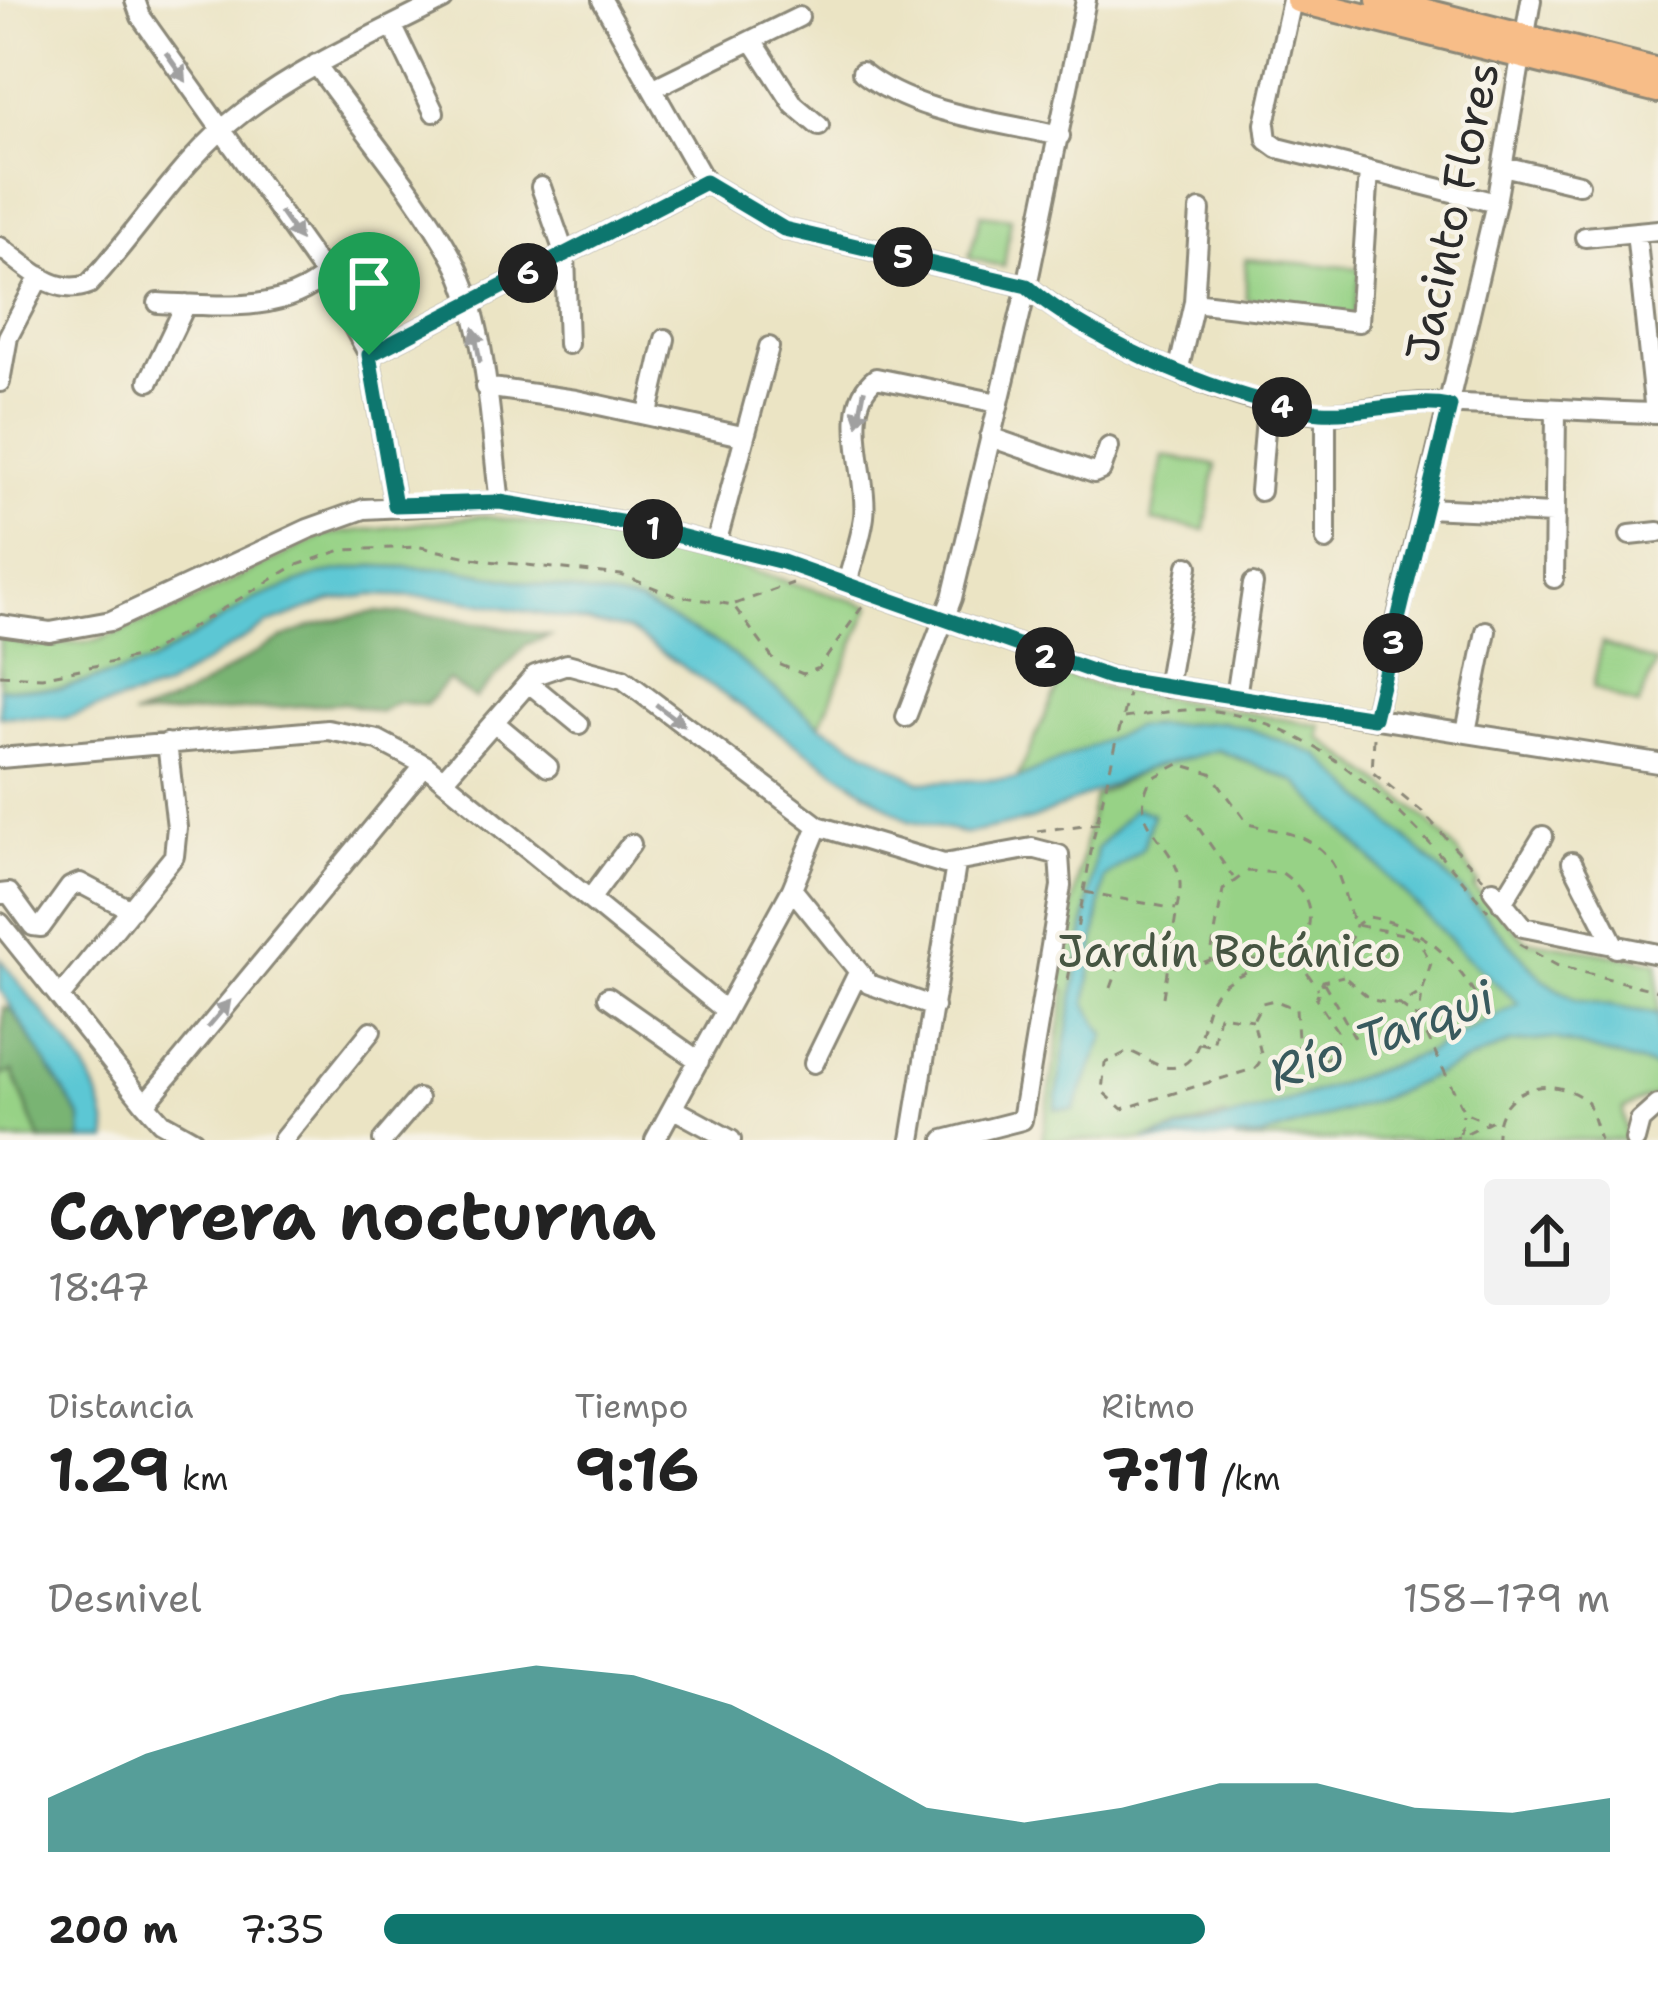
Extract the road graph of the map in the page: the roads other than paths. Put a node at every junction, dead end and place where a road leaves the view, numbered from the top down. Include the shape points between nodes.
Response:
1 (135, 0) edge
2 (443, 0) edge
3 (627, 0) edge
4 (1086, 0) edge
5 (1295, 0) edge
6 (1379, 0) edge
7 (1531, 0) edge
8 (605, 5) edge
9 (402, 16) edge
10 (799, 17) dead end
11 (752, 40) junction
12 (1526, 46) junction
13 (316, 64) junction
14 (1658, 71) edge
15 (862, 72) dead end
16 (654, 88) junction
17 (1658, 90) edge
18 (434, 112) dead end
19 (819, 126) dead end
20 (222, 131) junction
21 (1060, 136) junction
22 (1503, 166) junction
23 (1369, 171) junction
24 (705, 182) junction
25 (1579, 184) dead end
26 (541, 187) dead end
27 (1496, 203) junction
28 (1200, 210) dead end
29 (1658, 230) edge
30 (1636, 232) junction
31 (1585, 237) dead end
32 (0, 247) edge
33 (566, 255) junction
34 (325, 275) junction
35 (40, 276) junction
36 (1027, 286) junction
37 (468, 301) junction
38 (1194, 302) junction
39 (158, 303) dead end
40 (185, 304) junction
41 (664, 339) dead end
42 (568, 344) dead end
43 (769, 347) dead end
44 (369, 355) junction
45 (1178, 372) junction
46 (149, 381) dead end
47 (0, 382) edge
48 (485, 387) junction
49 (998, 403) junction
50 (1267, 406) junction
51 (1450, 406) junction
52 (1556, 412) junction
53 (1657, 412) edge
54 (648, 413) junction
55 (1326, 413) junction
56 (742, 436) junction
57 (990, 437) junction
58 (1109, 447) dead end
59 (1260, 491) dead end
60 (500, 502) junction
61 (395, 505) junction
62 (1426, 508) junction
63 (1553, 514) junction
64 (1658, 532) edge
65 (1630, 536) dead end
66 (1326, 540) dead end
67 (716, 544) junction
68 (1188, 566) dead end
69 (1554, 578) dead end
70 (847, 583) junction
71 (1253, 584) dead end
72 (943, 617) junction
73 (0, 625) edge
74 (1486, 632) dead end
75 (529, 683) junction
76 (1167, 687) junction
77 (1236, 697) junction
78 (906, 717) dead end
79 (1374, 718) junction
80 (495, 723) junction
81 (579, 724) dead end
82 (1466, 732) junction
83 (167, 743) junction
84 (0, 758) edge
85 (1658, 763) edge
86 (425, 765) junction
87 (548, 767) dead end
88 (444, 779) junction
89 (818, 826) junction
90 (1543, 836) dead end
91 (631, 844) dead end
92 (1572, 862) dead end
93 (956, 866) junction
94 (792, 889) junction
95 (0, 894) edge
96 (590, 899) junction
97 (131, 910) junction
98 (0, 922) edge
99 (1616, 948) junction
100 (1658, 954) edge
101 (858, 973) junction
102 (62, 994) junction
103 (608, 997) dead end
104 (934, 1006) junction
105 (725, 1010) junction
106 (370, 1031) dead end
107 (698, 1061) junction
108 (814, 1063) dead end
109 (418, 1099) dead end
110 (145, 1104) junction
111 (1658, 1105) edge
112 (674, 1109) junction
113 (193, 1140) edge
114 (283, 1140) edge
115 (383, 1140) edge
116 (656, 1140) edge
117 (731, 1140) edge
118 (911, 1140) edge
119 (944, 1140) edge
120 (1635, 1140) edge

1 -> 20 street
2 - 9 street
3 - 8 street
4 - 21 street
5 - 12 main road
5 - 23 street via 1264,124 1267,140
6 - 12 main road
7 - 12 street, Jacinto Flores
8 - 16 street
9 - 13 street
9 - 18 street
10 - 11 street
11 - 16 street
11 - 19 street via 794,105
12 - 14 main road
12 - 17 main road
12 - 22 street, Jacinto Flores
13 - 20 street
13 - 37 street via 454,260
15 - 21 street via 919,101
16 - 24 street
20 -> 34 street
20 - 35 street via 164,188 89,284 73,291
21 - 36 street
22 - 25 street
22 - 27 street, Jacinto Flores
23 - 27 street
23 - 38 street via 1359,322
24 - 33 street
24 - 36 street via 784,229
26 - 33 street
27 - 51 street, Jacinto Flores
28 - 38 street
29 - 30 street
30 - 31 street
30 - 53 street
32 - 35 street
33 - 37 street
33 - 42 street
34 - 40 street via 283,300
34 - 44 street
35 - 47 street via 8,337
36 - 45 street via 1048,305
36 - 49 street
37 - 44 street
48 -> 37 street
38 - 45 street
39 - 40 street
40 - 46 street
41 - 54 street
43 - 56 street
44 - 61 street
45 - 50 street
48 - 54 street
48 - 60 street
49 - 57 street
49 -> 70 street via 876,378 866,386 856,419 864,519
50 - 55 street
50 - 59 street
51 - 52 street
51 - 55 street
51 - 62 street, Jacinto Flores
52 - 53 street
52 - 63 street
54 - 56 street
55 - 66 street
56 - 67 street
57 - 58 street via 1094,473
57 - 72 street
60 - 61 street
60 - 67 street
61 - 73 street via 333,518 92,627
62 - 63 street
62 - 79 street, Jacinto Flores
63 - 69 street
64 - 65 street
67 - 70 street
68 - 76 street
70 - 72 street
71 - 77 street
72 - 76 street via 1066,666
72 - 78 street
74 - 82 street
75 - 80 street
75 - 81 street
75 -> 89 street via 568,664 623,679
76 - 77 street
77 - 79 street
79 - 82 street
80 - 87 street
80 - 88 street
82 - 85 street
83 - 84 street
83 - 86 street via 328,730 378,740
83 - 97 street via 174,856
86 - 88 street
110 -> 86 street
88 - 96 street
89 - 93 street
89 - 94 street
90 - 99 street via 1497,904 1523,927
91 - 96 street
92 - 99 street
93 - 104 street
93 - 119 street via 1046,848 1059,855 1061,886 1022,1120
94 - 101 street
94 - 105 street
95 - 97 street via 9,893 41,927 80,883
96 - 105 street
97 - 102 street
98 - 102 street
99 - 100 street
101 - 104 street
101 - 108 street
102 - 110 street
103 - 107 street
104 - 118 street
105 - 107 street
106 - 114 street
107 - 112 street
109 - 115 street
110 - 113 street
111 - 120 street via 1640,1121
112 - 116 street
112 - 117 street

